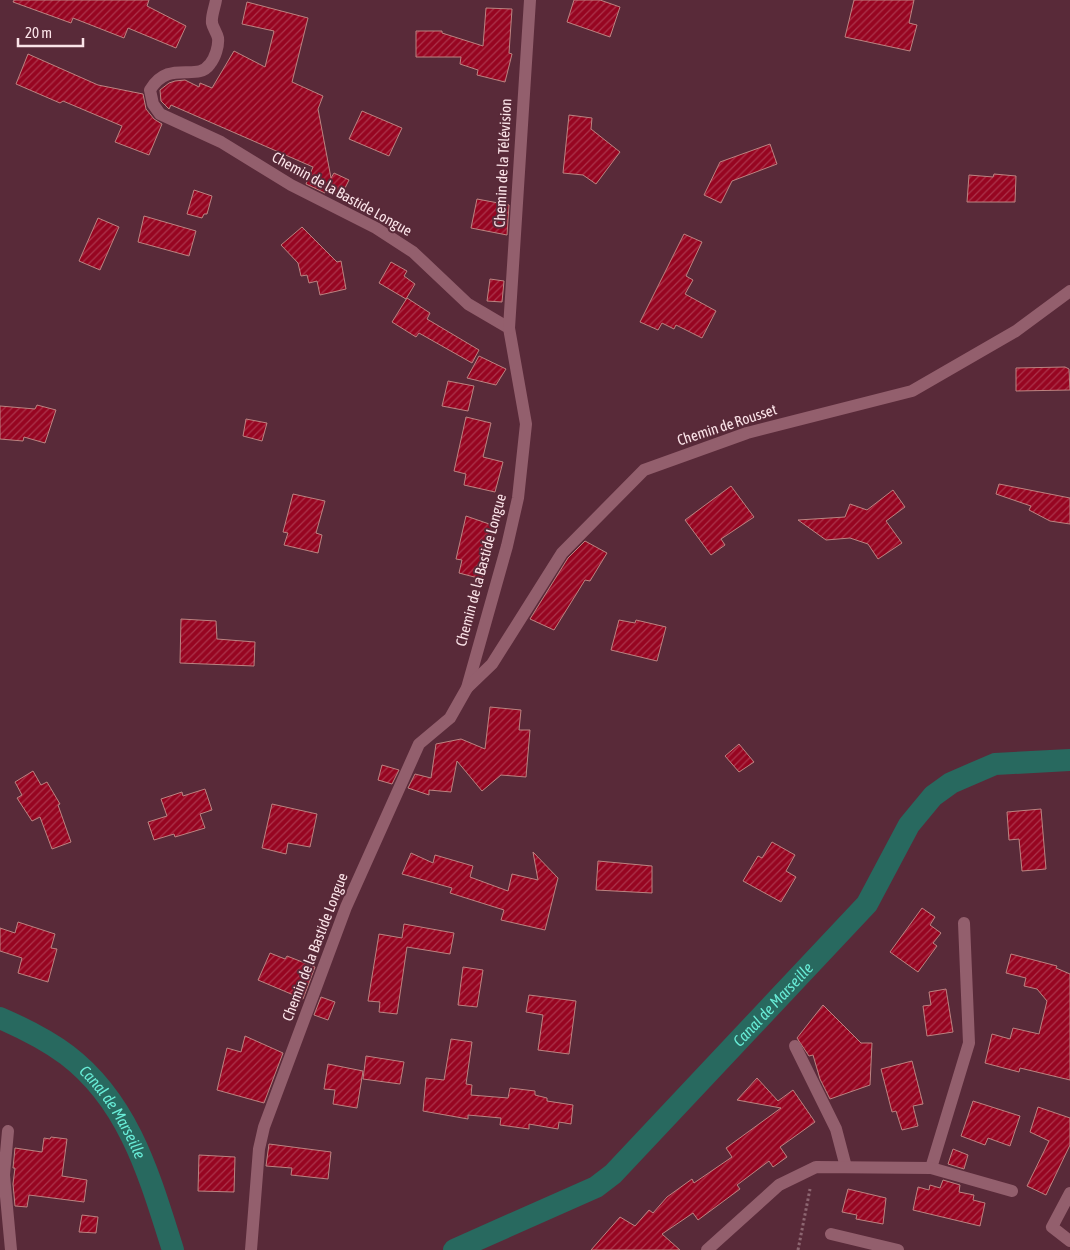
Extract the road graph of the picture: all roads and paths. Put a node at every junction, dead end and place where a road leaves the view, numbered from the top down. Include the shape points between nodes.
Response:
1 (216, 0) edge
2 (530, 0) edge
3 (1070, 290) edge
4 (509, 328) junction
5 (466, 688) junction
6 (964, 923) dead end
7 (794, 1046) dead end
8 (8, 1131) dead end
9 (846, 1167) junction
10 (816, 1168) junction
11 (931, 1168) junction
12 (1012, 1191) dead end
13 (1070, 1193) edge
14 (831, 1234) dead end
15 (1070, 1242) edge
16 (11, 1250) edge
17 (251, 1250) edge
18 (707, 1250) edge
19 (798, 1250) edge
20 (898, 1250) edge

1 - 4 street, Chemin de la Bastide Longue via 212,22 218,38 217,50 210,65 201,72 176,71 156,79 150,90 153,104 160,114 222,142 291,185 376,228 412,252 468,304
2 - 4 street, Chemin de la Télévision
3 - 5 street, Chemin de Rousset via 1016,331 912,391 747,433 644,470 562,553 492,664
4 - 5 street, Chemin de la Bastide Longue via 526,424 518,498
5 - 17 street, Chemin de la Bastide Longue via 450,718 419,744 346,907 264,1127 259,1149
6 - 11 street via 969,1043
7 - 9 street via 836,1129
8 - 16 street via 4,1176
9 - 10 street
9 - 11 street
10 - 18 street via 779,1184
10 - 19 path
11 - 12 street
13 - 15 street via 1052,1227
14 - 20 street

